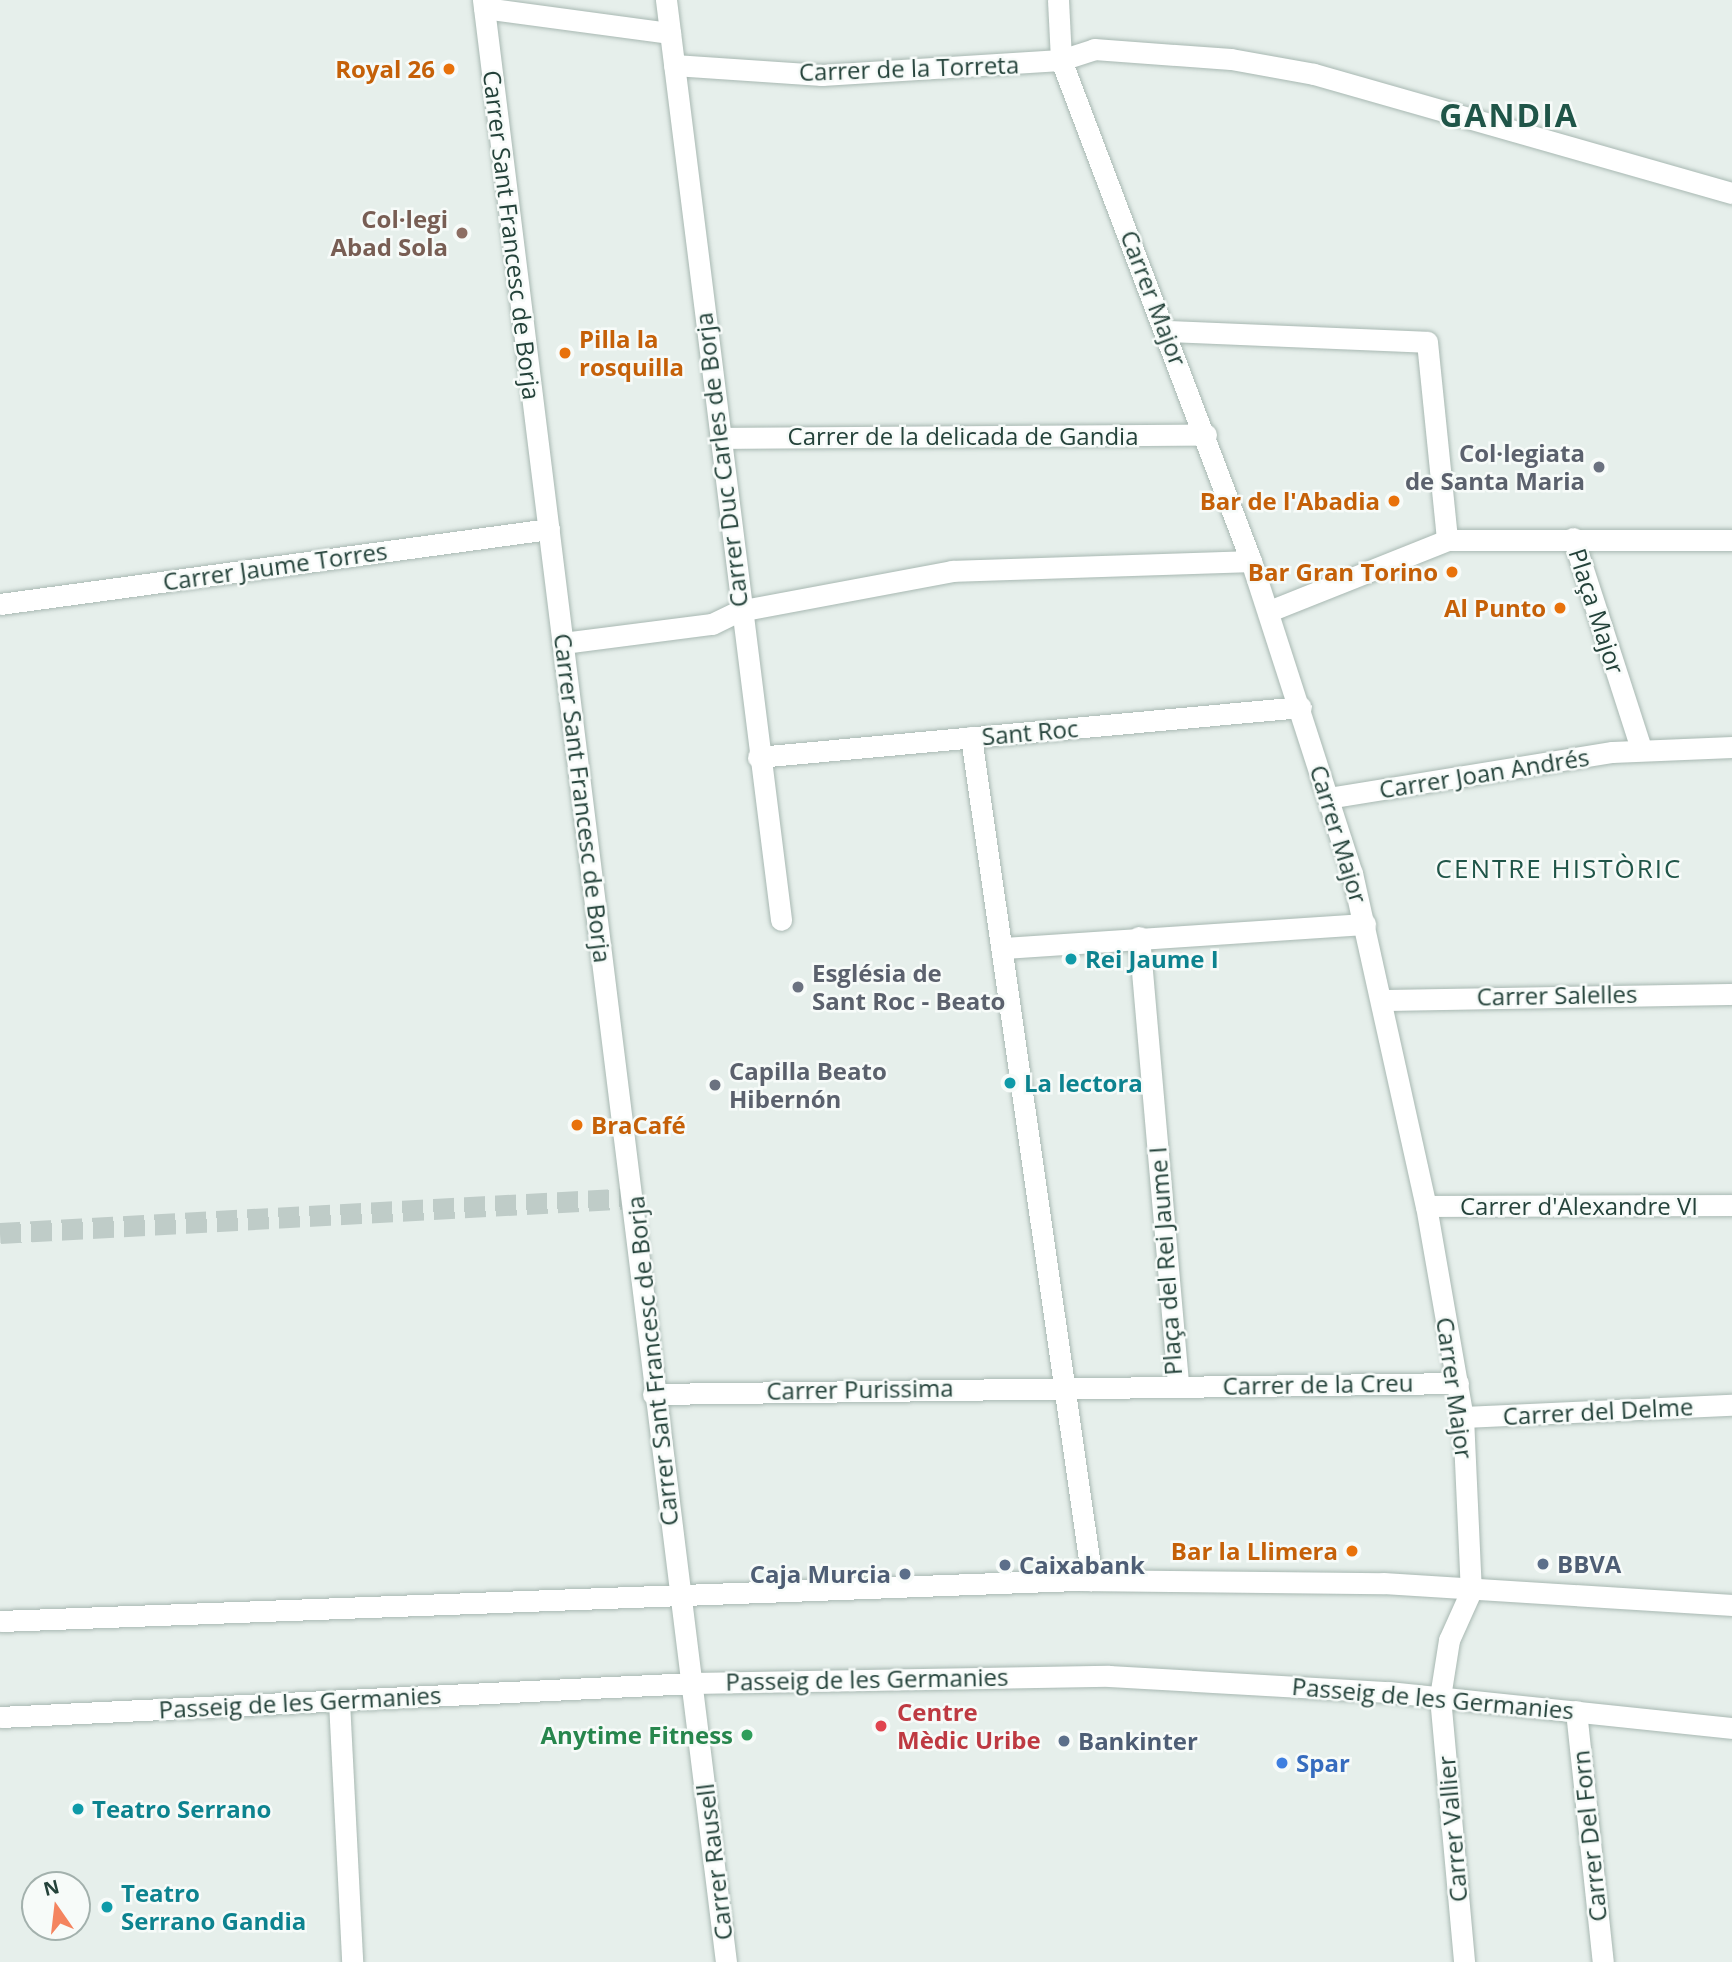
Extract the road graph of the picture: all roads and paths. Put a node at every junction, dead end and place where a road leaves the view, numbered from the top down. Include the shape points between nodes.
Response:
1 (666, 0) edge
2 (1058, 0) edge
3 (483, 4) edge
4 (670, 33) junction
5 (1061, 61) junction
6 (674, 65) junction
7 (1732, 193) edge
8 (1167, 331) junction
9 (1206, 435) junction
10 (720, 438) junction
11 (549, 529) junction
12 (1573, 538) junction
13 (1447, 540) junction
14 (1732, 540) edge
15 (1251, 561) junction
16 (0, 604) edge
17 (739, 611) junction
18 (1269, 611) junction
19 (563, 643) junction
20 (1301, 707) junction
21 (971, 737) junction
22 (1732, 747) edge
23 (1641, 749) junction
24 (758, 757) junction
25 (1328, 798) junction
26 (780, 920) dead end
27 (1365, 924) junction
28 (1139, 937) junction
29 (1003, 948) junction
30 (1732, 994) edge
31 (1383, 1000) junction
32 (1732, 1205) edge
33 (1426, 1206) junction
34 (1458, 1383) junction
35 (1068, 1385) junction
36 (1178, 1385) junction
37 (653, 1394) junction
38 (1732, 1405) edge
39 (1463, 1417) junction
40 (1092, 1580) junction
41 (1471, 1591) junction
42 (680, 1596) junction
43 (1732, 1605) edge
44 (0, 1621) edge
45 (692, 1683) junction
46 (1440, 1697) junction
47 (340, 1701) junction
48 (1576, 1711) junction
49 (0, 1717) edge
50 (1732, 1728) edge
51 (352, 1962) edge
52 (726, 1962) edge
53 (1464, 1962) edge
54 (1603, 1962) edge

1 - 4 street, Carrer Duc Carles de Borja
2 - 5 street, Carrer Major
3 - 4 street
3 - 11 street, Carrer Sant Francesc de Borja
4 - 6 street, Carrer Duc Carles de Borja
5 - 6 street, Carrer de la Torreta via 822,75
5 - 7 street, Carrer de la Torreta via 1094,49 1150,49 1314,74
5 - 8 street, Carrer Major
6 - 10 street, Carrer Duc Carles de Borja
8 - 9 street, Carrer Major
8 - 13 street via 1427,342
9 - 10 street, Carrer de la delicada de Gandia
9 - 15 street, Carrer Major
10 - 17 street, Carrer Duc Carles de Borja
11 - 16 street, Carrer Jaume Torres
11 - 19 street, Carrer Sant Francesc de Borja
12 - 13 street
12 - 14 street, Plaça Major
12 - 23 street, Plaça Major
13 - 18 street
15 - 17 street via 952,571
15 - 18 street, Carrer Major
17 - 19 street via 712,624
17 - 24 street, Carrer Duc Carles de Borja
18 - 20 street, Carrer Major
19 - 37 street, Carrer Sant Francesc de Borja
20 - 21 street, Sant Roc
20 - 25 street, Carrer Major
21 - 24 street, Sant Roc
21 - 29 street
22 - 23 street
23 - 25 street, Carrer Joan Andrés
24 - 26 street, Carrer Duc Carles de Borja
25 - 27 street, Carrer Major
27 - 28 street
27 - 31 street, Carrer Major
28 - 29 street
28 - 36 street, Plaça del Rei Jaume I
29 - 35 street
30 - 31 street, Carrer Salelles
31 - 33 street, Carrer Major
32 - 33 street, Carrer d'Alexandre VI
33 - 34 street, Carrer Major
34 - 36 street, Carrer de la Creu
34 - 39 street, Carrer Major
35 - 36 street, Plaça del Rei Jaume I
35 - 37 street, Carrer Purissima
35 - 40 street
37 - 42 street, Carrer Sant Francesc de Borja
38 - 39 street, Carrer del Delme
39 - 41 street, Carrer Major
40 - 41 street via 1383,1583
40 - 42 street
41 - 43 street
41 - 46 street, Carrer Major via 1448,1640
42 - 44 street
42 - 45 street, Carrer Rausell
45 - 46 street, Passeig de les Germanies via 1110,1676
45 - 47 street, Passeig de les Germanies
45 - 52 street, Carrer Rausell
46 - 48 street, Passeig de les Germanies
46 - 53 street, Carrer Vallier
47 - 49 street, Passeig de les Germanies
47 - 51 street
48 - 50 street, Passeig de les Germanies
48 - 54 street, Carrer Del Forn

